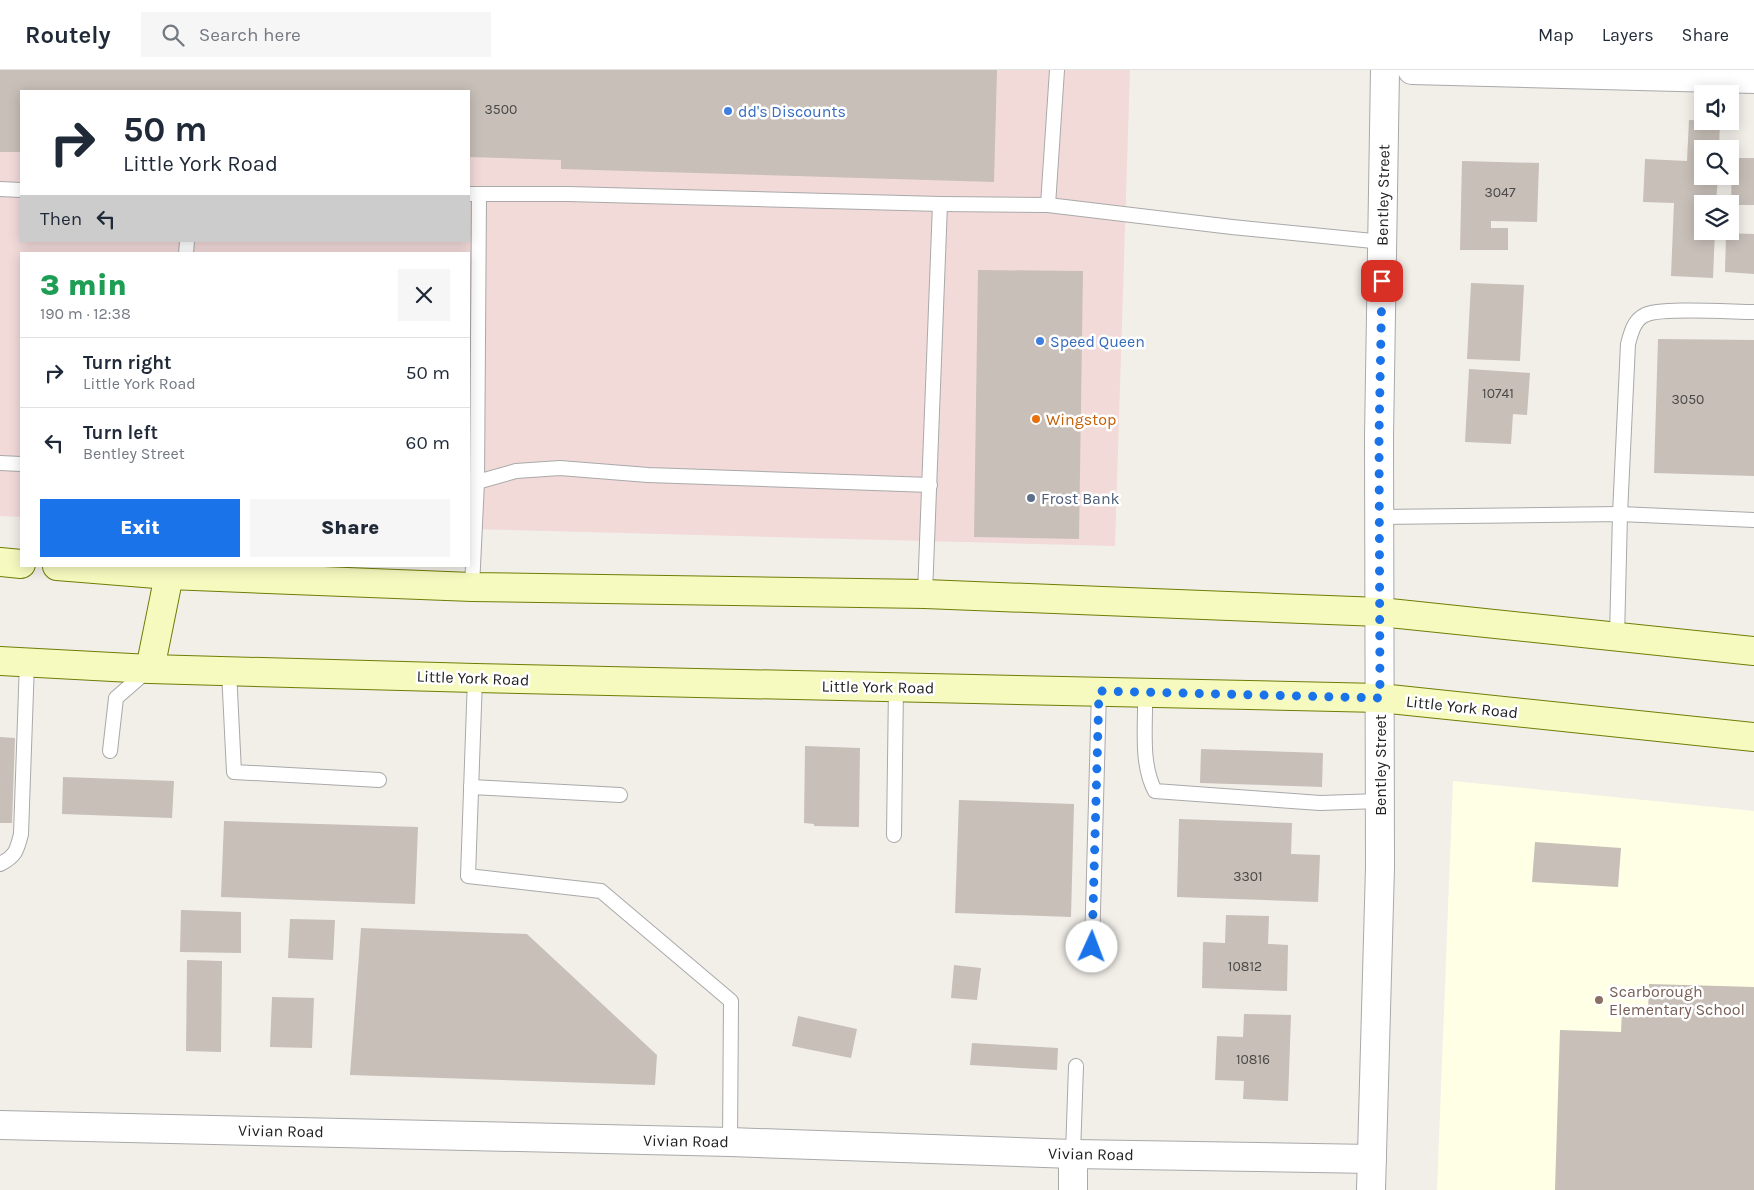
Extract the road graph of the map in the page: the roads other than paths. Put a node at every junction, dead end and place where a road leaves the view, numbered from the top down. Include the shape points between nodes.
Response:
1 (1057, 70) edge
2 (1386, 70) edge
3 (1412, 70) edge
4 (1754, 79) edge
5 (0, 189) edge
6 (20, 190) edge
7 (474, 194) edge
8 (940, 204) junction
9 (1048, 205) junction
10 (1383, 242) junction
11 (1754, 312) edge
12 (0, 464) edge
13 (20, 464) edge
14 (473, 482) edge
15 (930, 485) junction
16 (1620, 514) junction
17 (1379, 516) junction
18 (1754, 520) edge
19 (0, 562) edge
20 (20, 564) edge
21 (79, 567) edge
22 (169, 571) edge
23 (472, 587) junction
24 (925, 594) junction
25 (1380, 612) junction
26 (1617, 636) junction
27 (1754, 651) edge
28 (0, 662) edge
29 (27, 662) junction
30 (150, 669) junction
31 (229, 671) junction
32 (474, 678) junction
33 (896, 687) junction
34 (1099, 691) junction
35 (1144, 693) junction
36 (1380, 698) junction
37 (1754, 737) edge
38 (110, 751) dead end
39 (379, 780) dead end
40 (471, 787) junction
41 (620, 795) dead end
42 (1380, 801) junction
43 (894, 835) dead end
44 (0, 864) edge
45 (1092, 947) dead end
46 (1076, 1066) dead end
47 (0, 1125) edge
48 (730, 1142) junction
49 (1073, 1154) junction
50 (1372, 1159) junction
51 (1073, 1190) edge
52 (1371, 1190) edge

1 - 9 lane
2 - 10 street, Bentley Street
3 - 4 street
5 - 6 lane
7 - 8 lane
7 - 14 lane
8 - 9 lane
8 - 15 lane
9 - 10 lane
10 - 17 street, Bentley Street
11 - 16 lane via 1666,311 1645,314 1635,324 1628,344
12 - 13 lane
14 - 15 lane via 516,471 560,468 648,475
14 - 23 lane
15 - 24 lane
16 - 17 lane
16 - 18 lane
16 - 26 lane
17 - 25 street, Bentley Street
19 - 20 main road
21 - 22 main road
22 - 23 main road
22 - 30 main road
23 - 24 main road
24 - 25 main road
25 - 26 main road
25 - 36 street, Bentley Street
26 - 27 main road
28 - 29 main road, Little York Road
29 - 30 main road, Little York Road
29 - 44 lane via 21,834 11,859
30 - 31 main road, Little York Road
30 - 38 lane via 116,698
31 - 32 main road, Little York Road
31 - 39 lane via 234,772
32 - 33 main road, Little York Road
32 - 40 lane
33 - 34 main road, Little York Road
33 - 43 lane
34 - 35 main road, Little York Road
34 - 45 lane
35 - 36 main road, Little York Road
35 - 42 lane via 1145,751 1149,779 1155,791 1320,803
36 - 37 main road, Little York Road
36 - 42 street, Bentley Street
40 - 41 lane
40 - 48 lane via 468,876 601,891 731,1001
42 - 50 street, Bentley Street
46 - 49 lane
47 - 48 street, Vivian Road
48 - 49 street, Vivian Road
49 - 50 street, Vivian Road
49 - 51 street
50 - 52 street, Bentley Street

